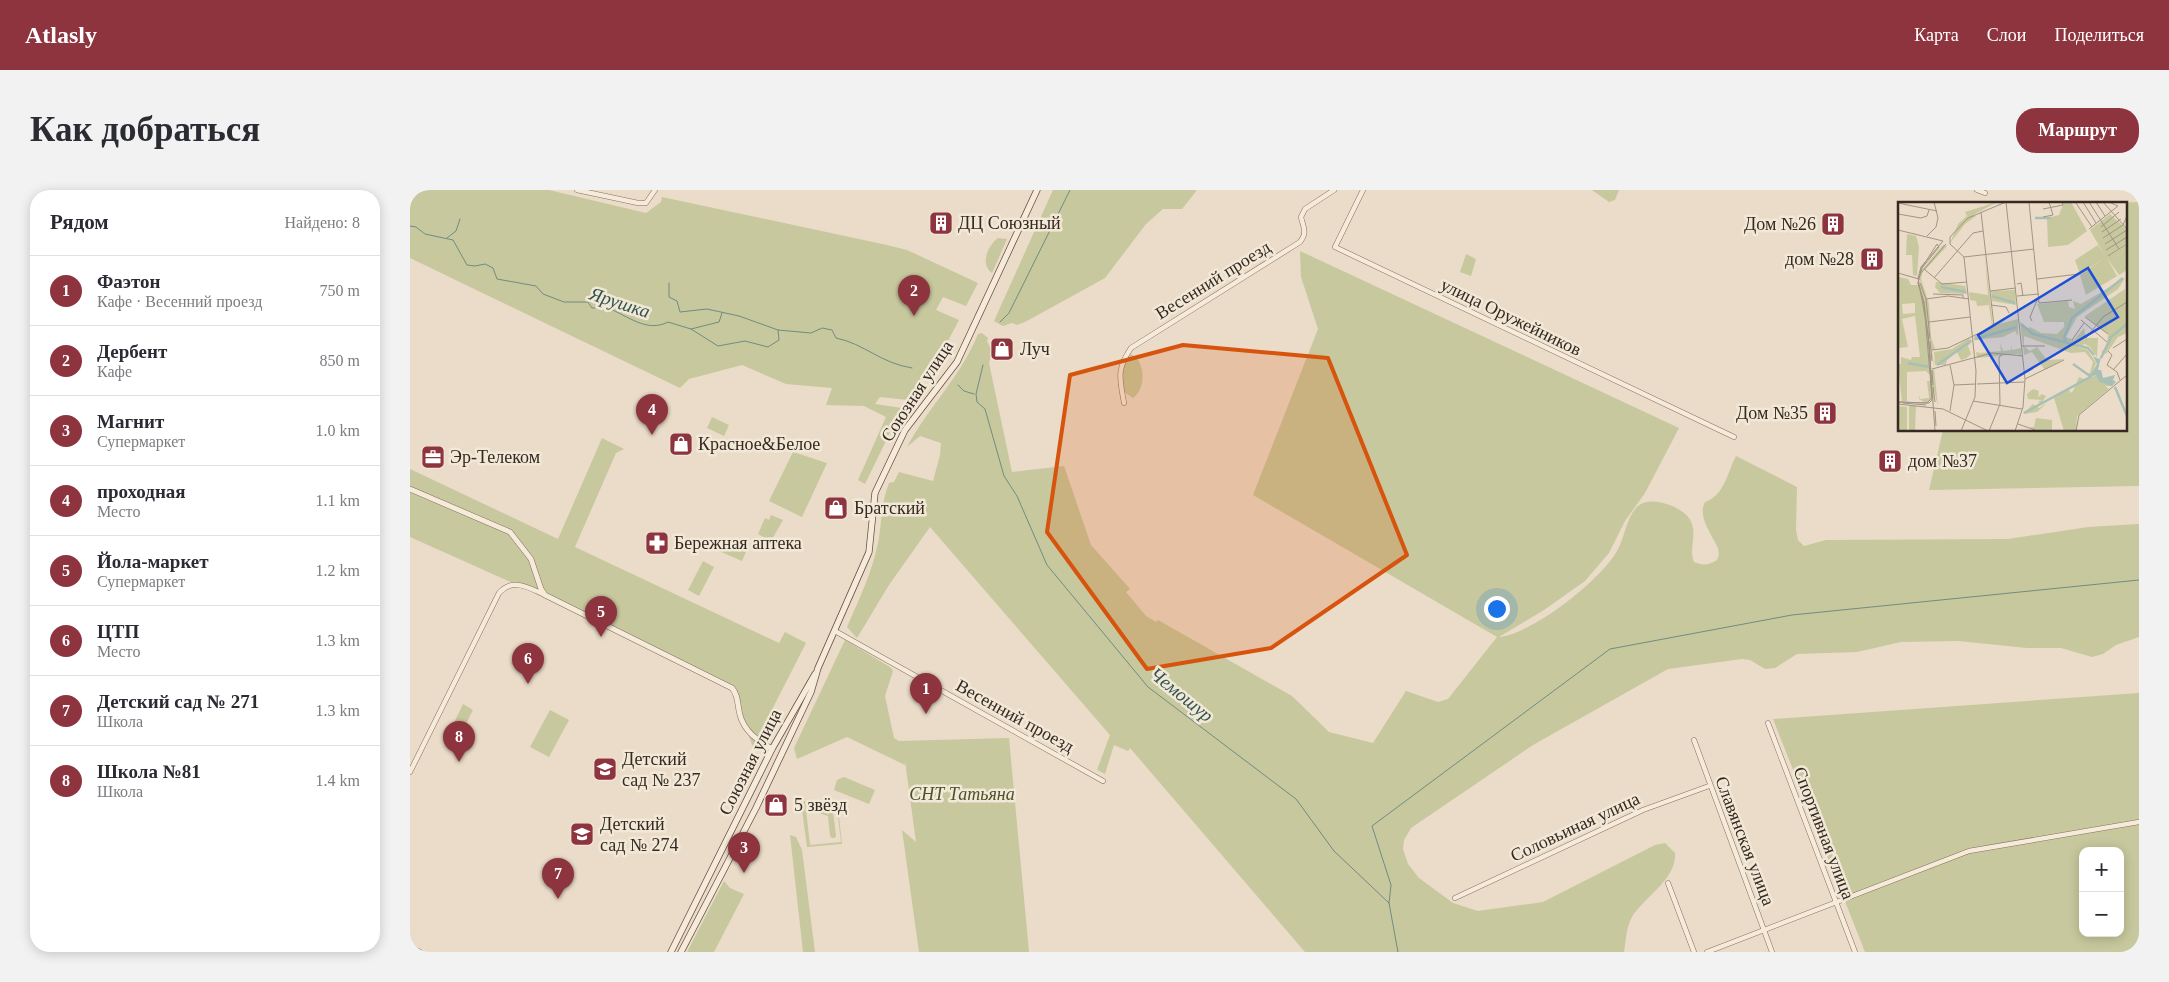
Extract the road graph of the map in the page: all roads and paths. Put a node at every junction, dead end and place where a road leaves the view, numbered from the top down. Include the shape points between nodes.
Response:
1 (577, 190) edge
2 (655, 190) edge
3 (1037, 190) edge
4 (1334, 190) edge
5 (1363, 190) edge
6 (1977, 190) edge
7 (1985, 193) dead end
8 (1124, 403) dead end
9 (1734, 437) dead end
10 (410, 489) edge
11 (545, 595) junction
12 (835, 632) junction
13 (808, 690) junction
14 (1768, 723) dead end
15 (1694, 740) dead end
16 (772, 749) junction
17 (410, 772) edge
18 (1103, 781) dead end
19 (1709, 786) junction
20 (2139, 822) edge
21 (1668, 883) dead end
22 (1455, 898) dead end
23 (1836, 902) junction
24 (1764, 930) junction
25 (410, 947) edge
26 (420, 952) edge
27 (671, 952) edge
28 (681, 952) edge
29 (1694, 952) edge
30 (1706, 952) edge
31 (1772, 952) edge
32 (1855, 952) edge

1 - 2 street via 638,204 646,203
3 - 12 main road, Союзная улица via 957,362 905,430 875,493 870,552
4 - 8 street, Весенний проезд via 1305,209 1301,217 1305,231 1300,242 1130,348 1122,360 1119,374
5 - 9 street, улица Оружейников via 1334,247
6 - 7 street
10 - 11 street via 510,532 531,559
11 - 16 street via 732,688 746,727 758,741
11 - 17 street via 520,584 499,593
12 - 13 main road, Союзная улица
12 - 18 street, Весенний проезд
13 - 16 main road, Союзная улица
13 - 28 main road, Союзная улица via 756,808
14 - 23 street, Спортивная улица
15 - 19 street, Славянская улица
16 - 27 main road, Союзная улица
19 - 22 street, Соловьиная улица via 1643,810
19 - 24 street, Славянская улица
20 - 23 street via 1969,851
21 - 29 street
23 - 24 street
23 - 32 street, Спортивная улица
24 - 30 street
24 - 31 street, Славянская улица
25 - 26 street

